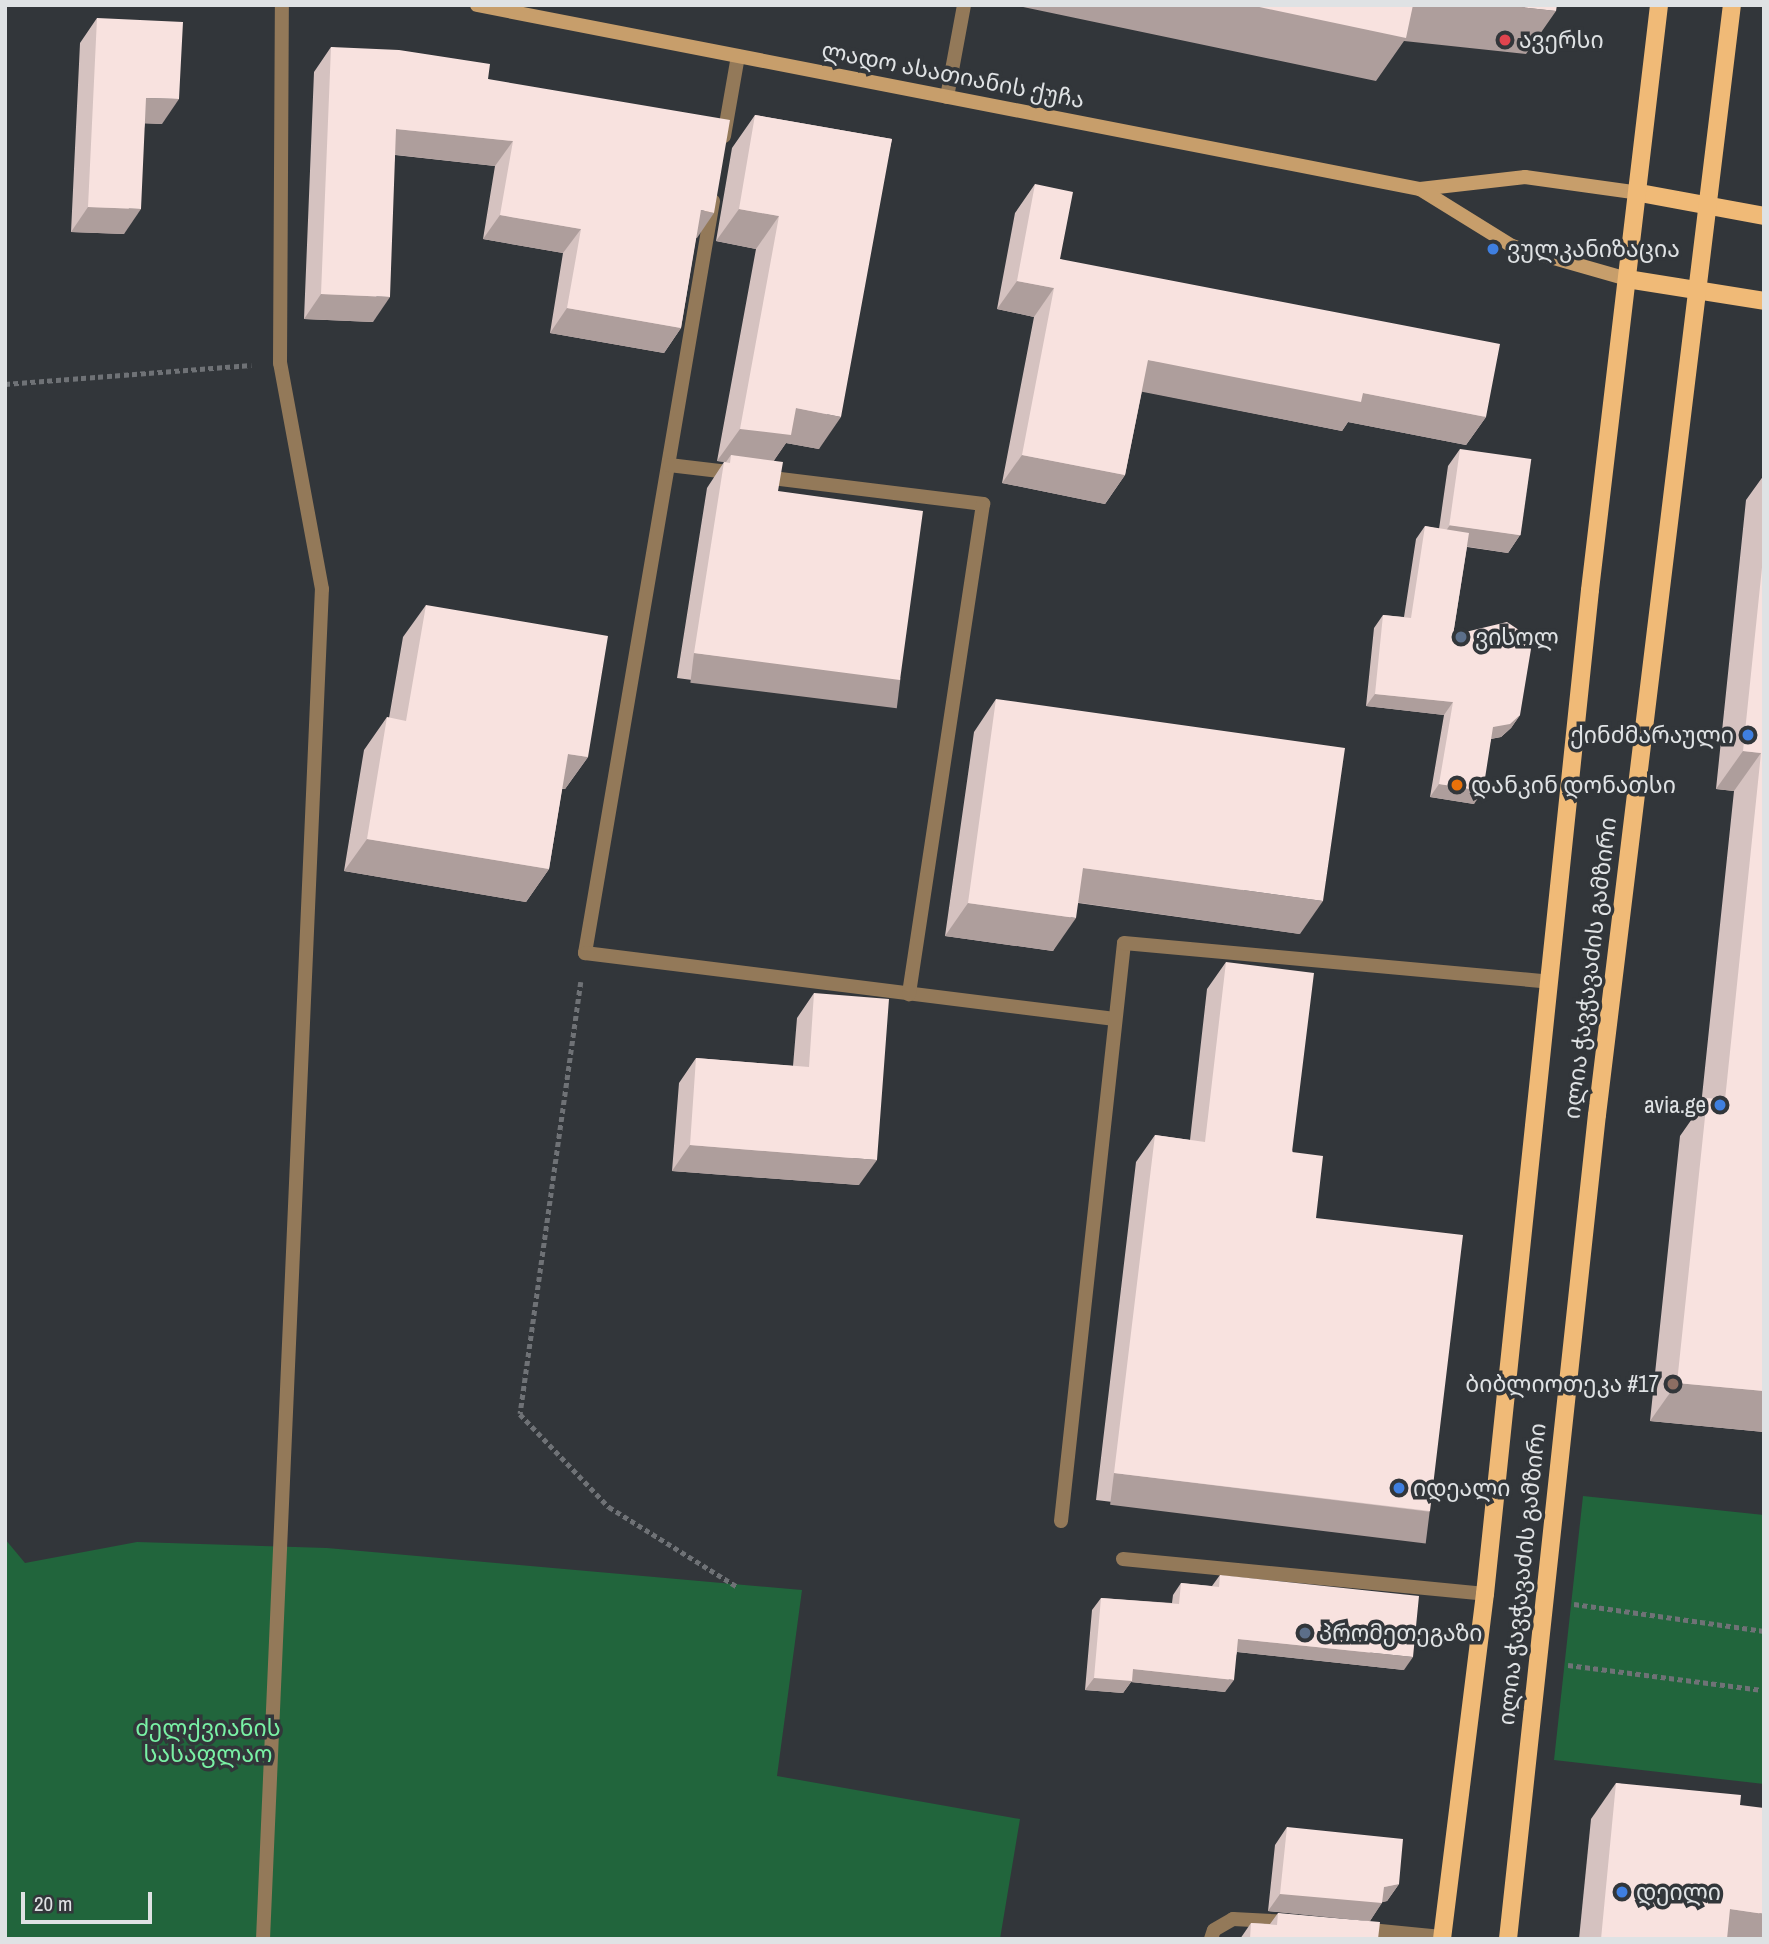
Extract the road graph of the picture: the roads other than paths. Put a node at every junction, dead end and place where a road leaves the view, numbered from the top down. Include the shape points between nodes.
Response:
1 (282, 5) edge
2 (477, 5) edge
3 (964, 5) edge
4 (1659, 5) edge
5 (1732, 5) edge
6 (738, 56) junction
7 (947, 97) junction
8 (722, 151) edge
9 (717, 179) edge
10 (1420, 189) junction
11 (1640, 193) junction
12 (1710, 205) junction
13 (1764, 216) edge
14 (1627, 279) junction
15 (1697, 291) junction
16 (1764, 301) edge
17 (668, 465) junction
18 (1549, 982) junction
19 (909, 994) junction
20 (1115, 1019) junction
21 (1061, 1521) dead end
22 (1123, 1559) dead end
23 (1485, 1594) junction
24 (1307, 1924) edge
25 (1348, 1928) edge
26 (1442, 1938) edge
27 (263, 1939) edge
28 (1211, 1939) edge
29 (1508, 1939) edge

1 - 27 street via 280,363 322,589
2 - 6 main road, ლადო ასათიანის ქუჩა
3 - 7 street
4 - 11 main road, ილია ჭავჭავაძის გამზირი
5 - 12 main road, ილია ჭავჭავაძის გამზირი
6 - 7 main road, ლადო ასათიანის ქუჩა
6 - 8 street
7 - 10 main road, ლადო ასათიანის ქუჩა
9 - 17 street
10 - 11 main road, ლადო ასათიანის ქუჩა via 1525,177
10 - 14 main road, ლადო ასათიანის ქუჩა via 1512,246
11 - 12 main road
11 - 14 main road, ილია ჭავჭავაძის გამზირი
12 - 13 main road
12 - 15 main road, ილია ჭავჭავაძის გამზირი
14 - 15 main road
14 - 18 main road, ილია ჭავჭავაძის გამზირი
15 - 16 main road
15 - 29 main road, ილია ჭავჭავაძის გამზირი via 1542,1600
17 - 19 street via 983,504
17 - 19 street via 585,953
18 - 20 street via 1124,943
18 - 23 main road, ილია ჭავჭავაძის გამზირი
19 - 20 street
20 - 21 street
22 - 23 street
23 - 26 main road, ილია ჭავჭავაძის გამზირი
24 - 28 street via 1233,1919 1214,1930
25 - 26 street

